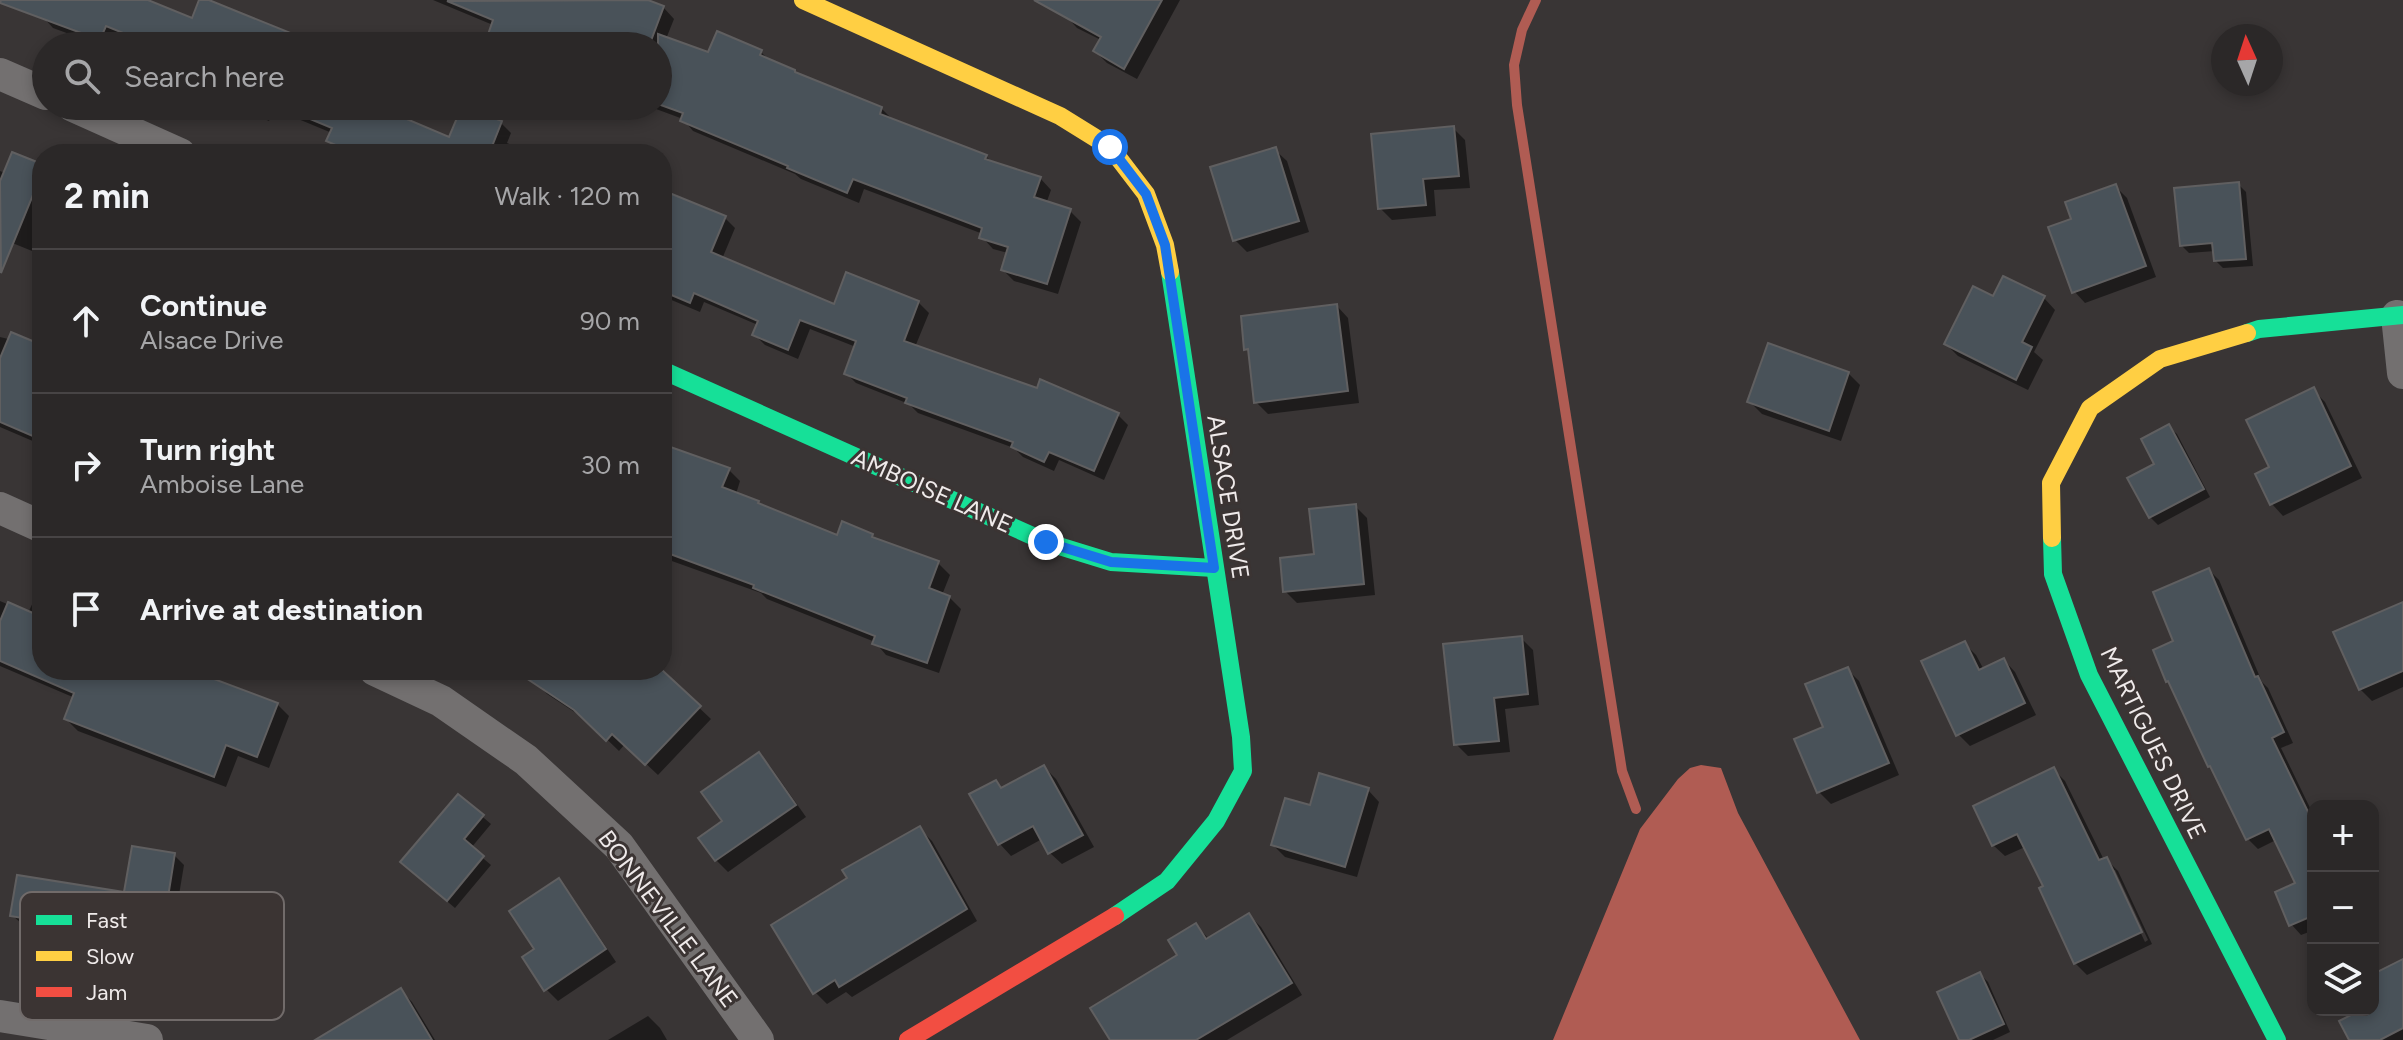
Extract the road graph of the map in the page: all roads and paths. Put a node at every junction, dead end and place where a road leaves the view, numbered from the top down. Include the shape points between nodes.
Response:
1 (803, 0) edge
2 (0, 74) edge
3 (32, 88) edge
4 (104, 120) edge
5 (158, 144) edge
6 (2400, 315) edge
7 (2403, 373) edge
8 (672, 374) edge
9 (0, 508) edge
10 (32, 522) edge
11 (1214, 568) junction
12 (396, 680) edge
13 (0, 1016) edge
14 (20, 1019) edge
15 (24, 1020) edge
16 (147, 1040) edge
17 (758, 1040) edge
18 (908, 1040) edge
19 (2277, 1040) edge

1 - 11 street, ALSACE DRIVE via 1060,116 1110,147 1146,194 1165,245
2 - 3 street
4 - 5 street
6 - 7 street
6 - 19 street, MARTIGUES DRIVE via 2259,329 2160,359 2090,408 2051,483 2053,574 2089,675
8 - 11 street, AMBOISE LANE via 1046,542 1111,562
9 - 10 street
11 - 18 street, ALSACE DRIVE via 1243,771 1216,821 1167,881
12 - 17 street, BONNEVILLE LANE via 441,701 526,760 619,846
13 - 14 street
15 - 16 street

